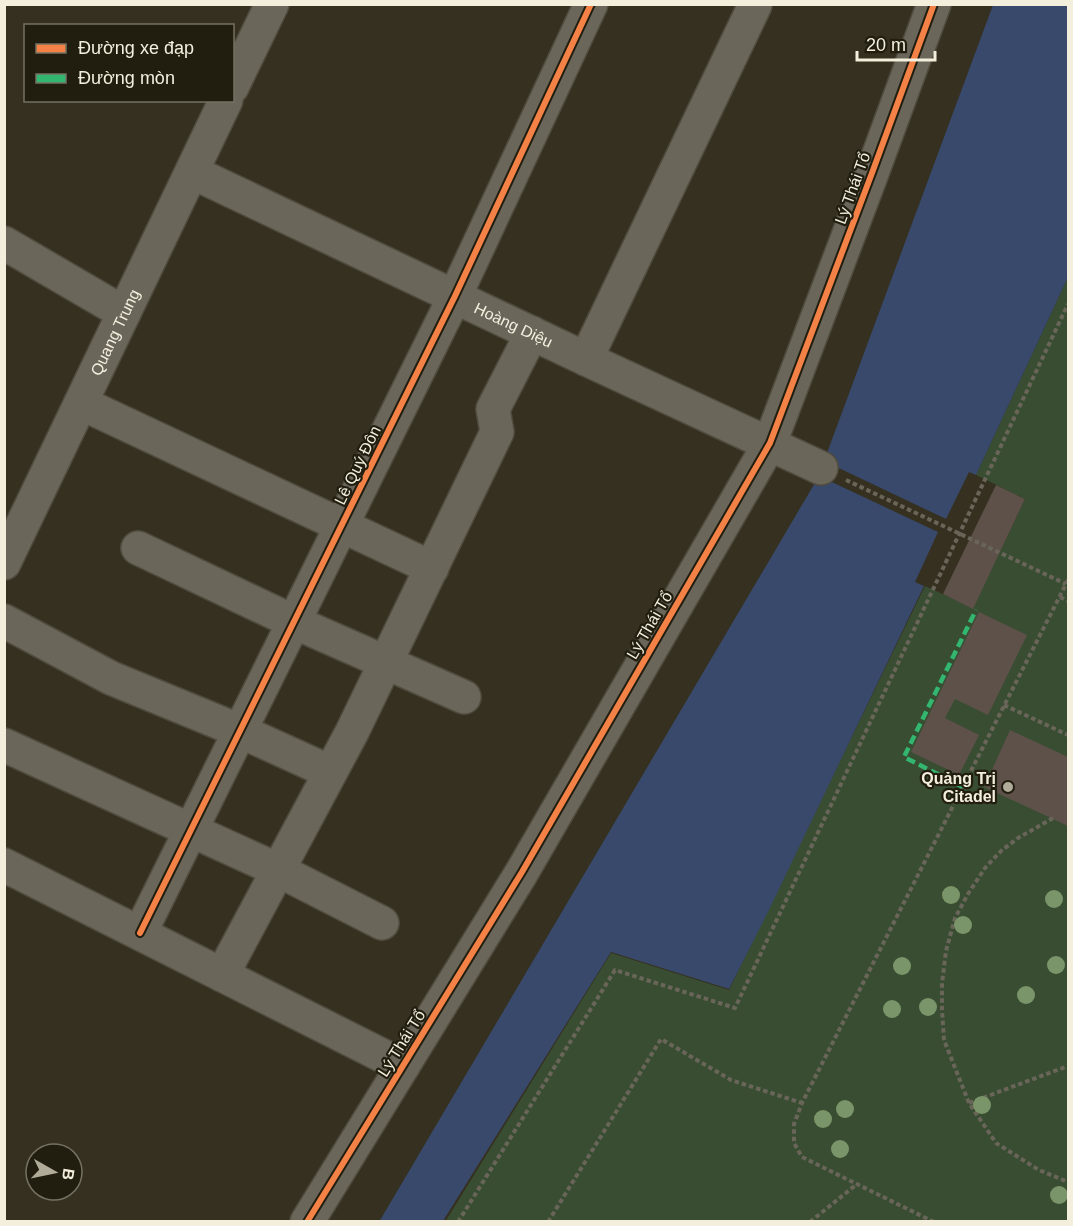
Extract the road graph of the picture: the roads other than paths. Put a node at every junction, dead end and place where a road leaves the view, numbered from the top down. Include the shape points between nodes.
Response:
1 (272, 4) edge
2 (591, 4) edge
3 (934, 4) edge
4 (755, 5) edge
5 (234, 83) edge
6 (225, 102) edge
7 (192, 172) junction
8 (4, 243) edge
9 (455, 296) junction
10 (124, 313) junction
11 (532, 333) junction
12 (586, 359) junction
13 (81, 403) junction
14 (770, 443) junction
15 (821, 468) road end
16 (342, 525) junction
17 (138, 548) dead end
18 (4, 563) edge
19 (432, 568) junction
20 (4, 621) edge
21 (294, 622) junction
22 (386, 662) junction
23 (464, 698) dead end
24 (240, 731) junction
25 (4, 745) edge
26 (330, 772) junction
27 (190, 831) junction
28 (4, 865) edge
29 (278, 870) junction
30 (382, 923) dead end
31 (140, 933) junction
32 (222, 975) junction
33 (403, 1066) junction
34 (308, 1221) edge

1 - 5 street
2 - 9 street, Lê Quý Đôn
3 - 14 street, Lý Thái Tổ
4 - 12 street
6 - 7 street, Quang Trung
7 - 9 street, Hoàng Diệu
7 - 10 street, Quang Trung
8 - 10 street
9 - 11 street, Hoàng Diệu
9 - 16 street, Lê Quý Đôn
10 - 13 street, Quang Trung
11 - 12 street, Hoàng Diệu
11 - 19 street via 493,409 497,432
12 - 14 street, Hoàng Diệu
13 - 16 street
13 - 18 street, Quang Trung
14 - 15 street, Hoàng Diệu
14 - 33 street, Lý Thái Tổ via 522,872
16 - 19 street
16 - 21 street, Lê Quý Đôn
17 - 21 street
19 - 22 street
20 - 24 street via 111,678
21 - 22 street
21 - 24 street, Lê Quý Đôn
22 - 23 street
22 - 26 street
24 - 26 street
24 - 27 street, Lê Quý Đôn
25 - 27 street
26 - 29 street
27 - 29 street
27 - 31 street, Lê Quý Đôn
28 - 31 street
29 - 30 street
29 - 32 street
31 - 32 street
32 - 33 street
33 - 34 street, Lý Thái Tổ

